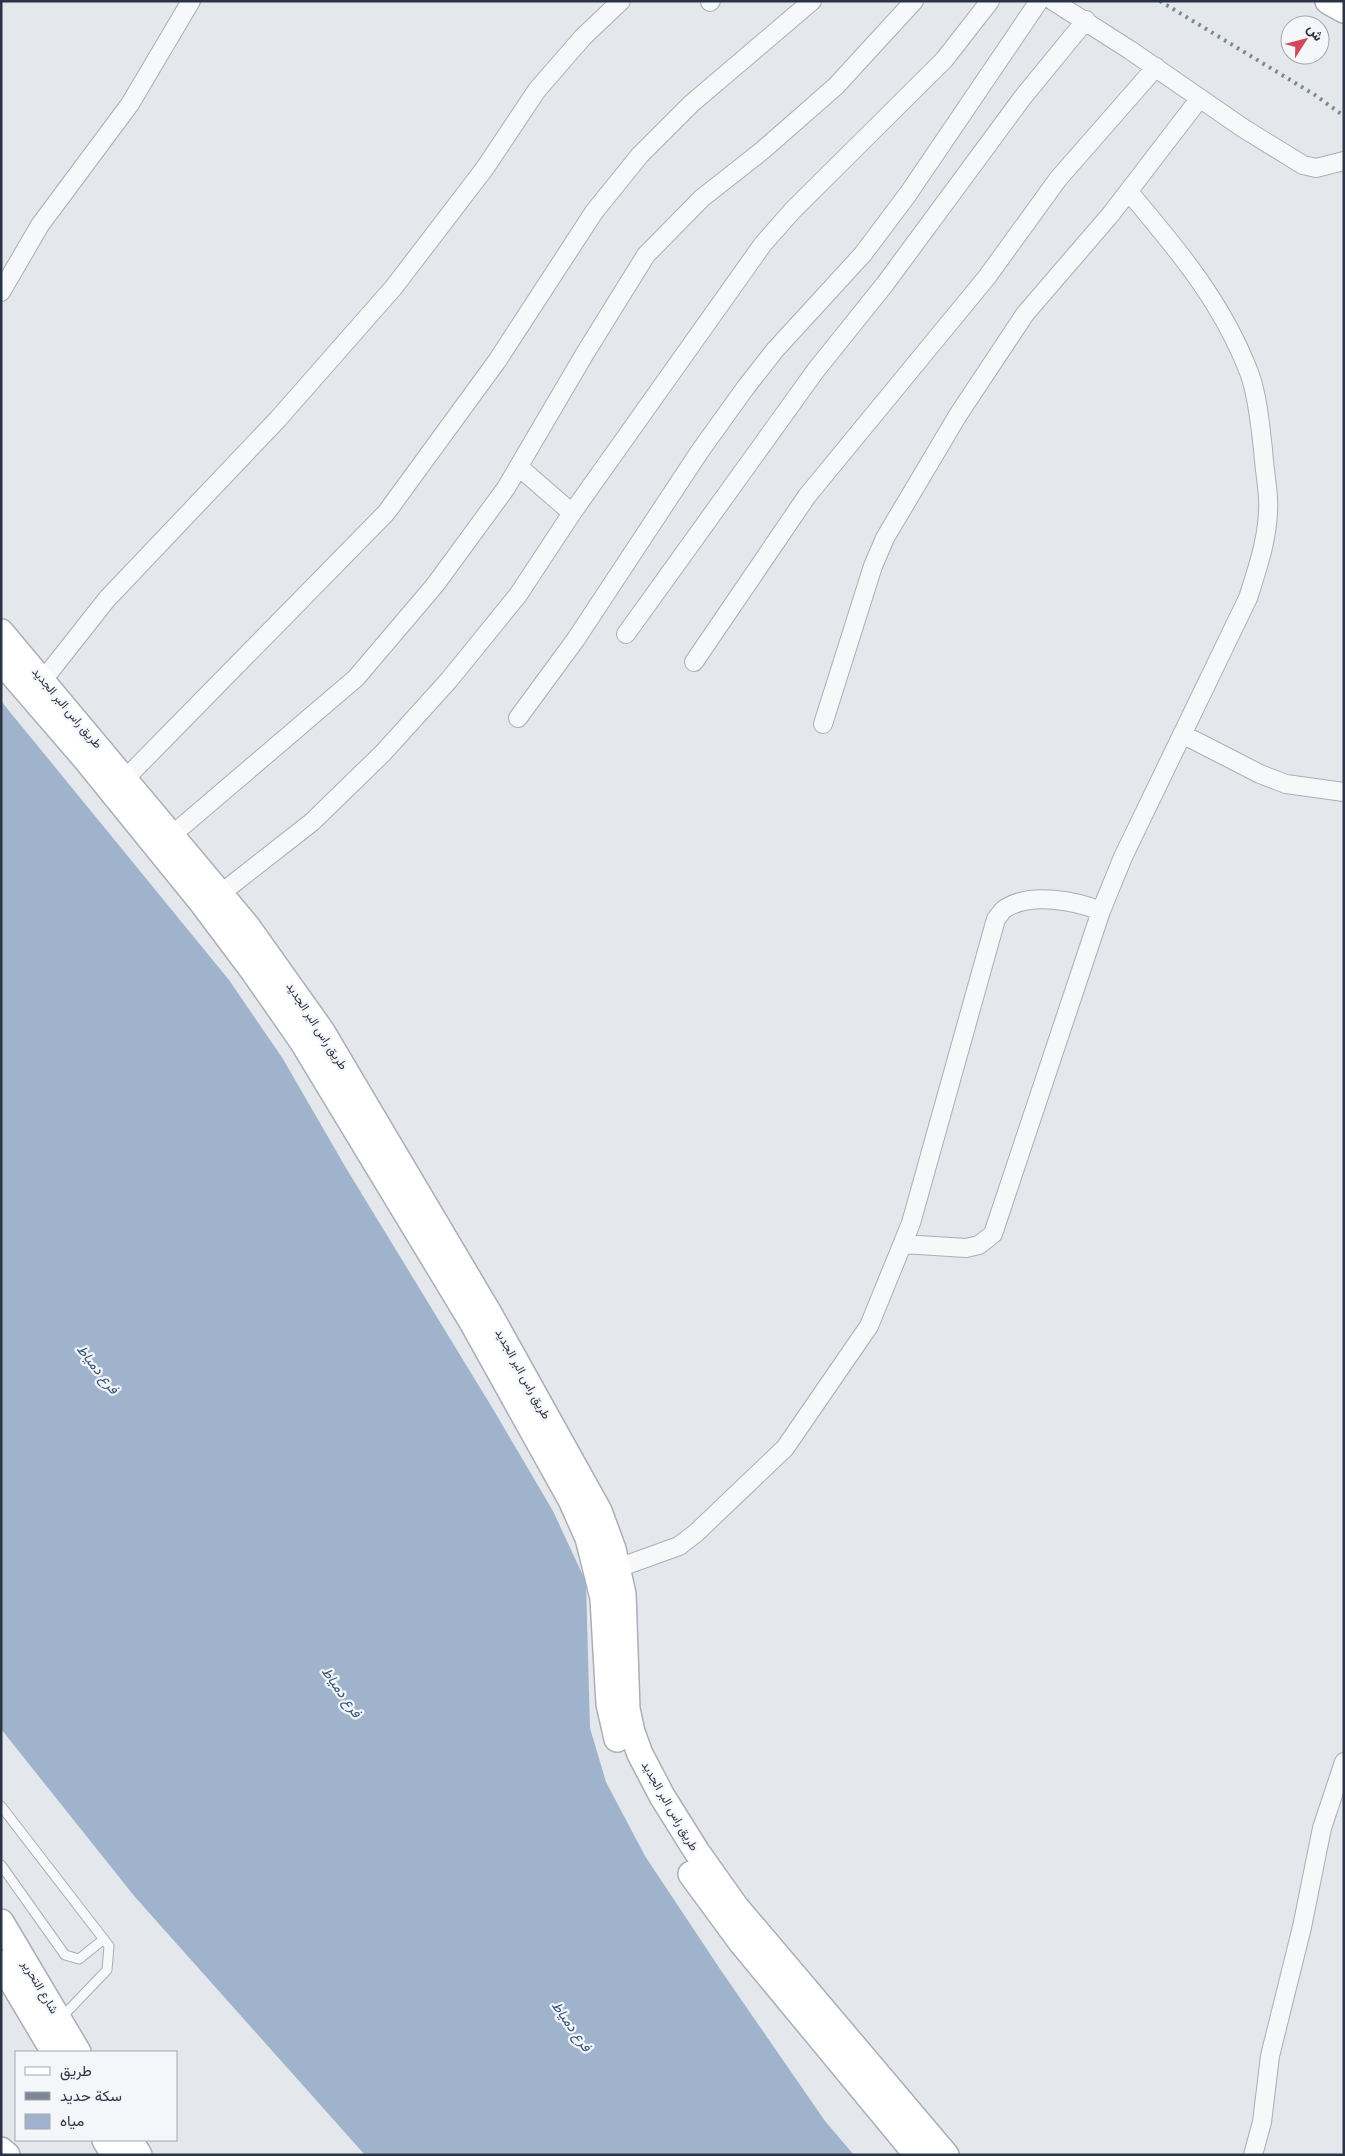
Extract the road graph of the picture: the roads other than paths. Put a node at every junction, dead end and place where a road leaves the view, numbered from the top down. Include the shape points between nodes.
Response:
1 (191, 1) edge
2 (621, 1) edge
3 (812, 1) edge
4 (914, 1) edge
5 (990, 1) edge
6 (1039, 1) edge
7 (1054, 1) edge
8 (1328, 1) edge
9 (1344, 10) edge
10 (1086, 20) junction
11 (1156, 67) junction
12 (1200, 98) junction
13 (1344, 161) edge
14 (1129, 192) junction
15 (1, 292) edge
16 (519, 467) junction
17 (572, 513) junction
18 (1, 632) edge
19 (626, 634) dead end
20 (1, 661) edge
21 (694, 662) dead end
22 (43, 680) junction
23 (518, 718) dead end
24 (823, 724) dead end
25 (1182, 734) junction
26 (125, 779) junction
27 (1344, 792) edge
28 (172, 835) junction
29 (220, 894) junction
30 (1101, 911) junction
31 (903, 1244) junction
32 (481, 1318) junction
33 (618, 1568) junction
34 (1344, 1762) edge
35 (1, 1806) edge
36 (1, 1865) edge
37 (1, 1922) edge
38 (104, 1939) junction
39 (1, 1963) edge
40 (798, 1995) junction
41 (59, 2020) junction
42 (53, 2051) edge
43 (77, 2051) edge
44 (106, 2141) edge
45 (131, 2141) edge
46 (1, 2150) edge
47 (7, 2155) edge
48 (114, 2155) edge
49 (138, 2155) edge
50 (917, 2155) edge
51 (946, 2155) edge
52 (1253, 2155) edge

1 - 15 street via 130,104 40,225
2 - 22 street via 583,37 537,90 485,168 394,286 278,420 107,599
3 - 26 street via 691,104 640,155 594,212 496,360 386,513
4 - 16 street via 836,86 702,198 646,255
5 - 17 street via 944,60 763,244
6 - 23 street via 908,194 863,254 775,350 734,403 576,639
7 - 10 street
8 - 9 main road
10 - 11 street
10 - 19 street via 1023,97 885,284 816,370
11 - 12 street
11 - 21 street via 1058,179 987,277 807,496
12 - 13 street via 1303,165 1316,168
12 - 14 street
14 - 24 street via 1025,314 958,415 885,538 860,601
14 - 25 street via 1187,260 1231,332 1250,376 1260,422 1268,500 1266,531 1248,598
16 - 17 street
16 - 28 street via 434,585 356,678
17 - 29 street via 518,595 449,680 383,753 312,822
18 - 22 main road, طريق راس البر الجديد
20 - 32 main road, طريق راس البر الجديد via 104,783 254,972
22 - 26 main road, طريق راس البر الجديد
25 - 27 street via 1286,784
25 - 30 street
26 - 28 main road, طريق راس البر الجديد
28 - 29 main road, طريق راس البر الجديد
29 - 32 main road, طريق راس البر الجديد via 273,960 321,1030
30 - 31 street via 993,1234 979,1245 966,1248
30 - 31 street via 1081,903 1034,901 1005,908 996,920
31 - 33 street via 869,1326 785,1448 679,1546
32 - 33 main road, طريق راس البر الجديد via 590,1493 607,1530
32 - 40 main road, طريق راس البر الجديد via 588,1538 603,1598 610,1711 626,1764 700,1888 741,1942
33 - 40 main road, طريق راس البر الجديد via 625,1620 627,1709 640,1754 678,1824 758,1933
34 - 52 street via 1322,1828 1302,1927 1270,2056 1262,2122
35 - 38 lane
36 - 38 lane via 64,1955 79,1959
37 - 41 main road, شارع التحرير
38 - 41 lane via 109,1946 107,1970
39 - 42 main road, شارع التحرير
40 - 50 main road, طريق راس البر الجديد
40 - 51 main road, طريق راس البر الجديد
41 - 43 main road, شارع التحرير
44 - 48 main road
45 - 49 main road
46 - 47 main road

